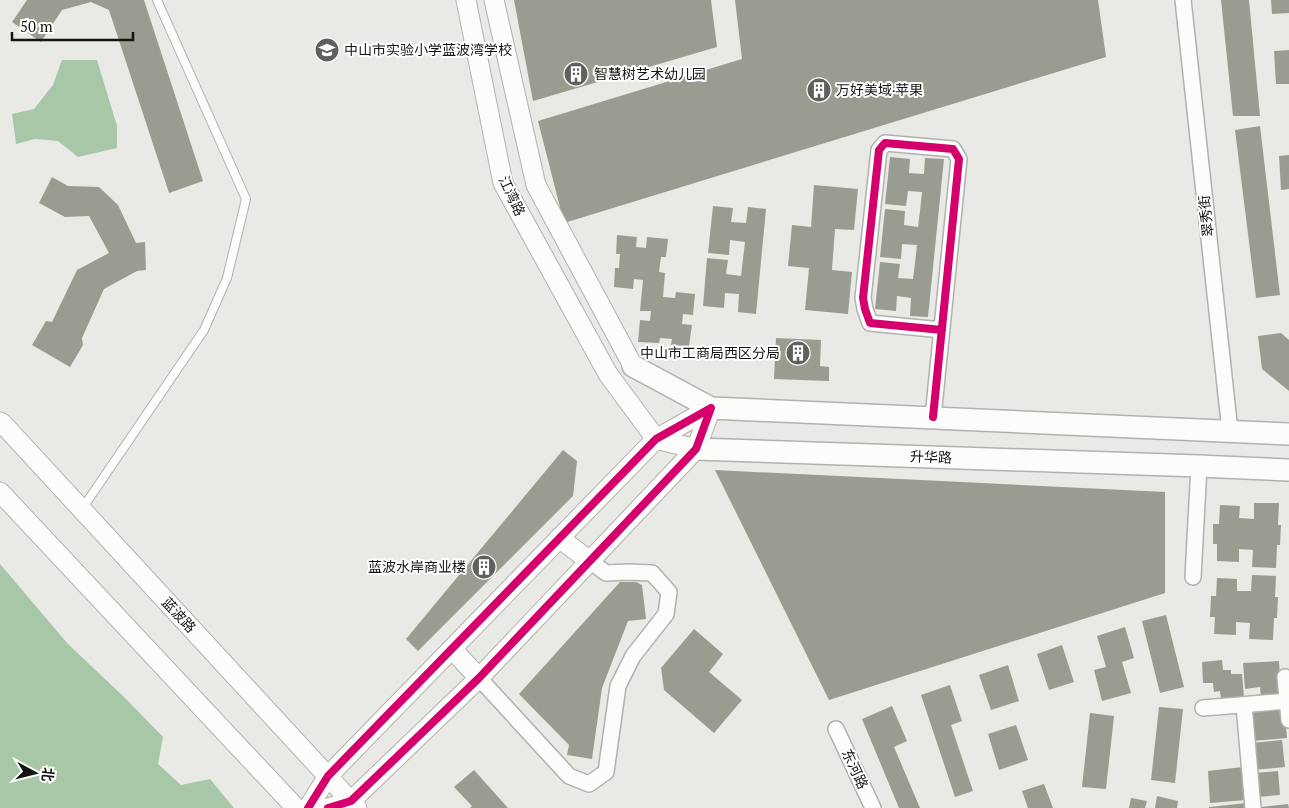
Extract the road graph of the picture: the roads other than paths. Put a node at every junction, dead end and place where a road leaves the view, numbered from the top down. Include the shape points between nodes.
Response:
1 (157, 0) edge
2 (466, 0) edge
3 (494, 0) edge
4 (1183, 0) edge
5 (942, 330) junction
6 (633, 366) joint
7 (711, 408) junction
8 (933, 417) junction
9 (0, 422) edge
10 (1230, 431) junction
11 (1289, 434) edge
12 (656, 439) junction
13 (696, 449) junction
14 (1199, 466) junction
15 (1289, 470) edge
16 (0, 492) edge
17 (82, 509) junction
18 (559, 538) junction
19 (590, 561) junction
20 (1193, 577) dead end
21 (452, 649) junction
22 (1285, 677) dead end
23 (479, 678) junction
24 (1288, 701) edge
25 (1244, 705) junction
26 (1203, 708) dead end
27 (1289, 720) edge
28 (836, 729) dead end
29 (328, 776) junction
30 (354, 804) edge
31 (296, 808) edge
32 (308, 808) edge
33 (328, 808) edge
34 (873, 808) edge
35 (1253, 808) edge

1 - 17 lane via 246,199 227,278 204,330
2 - 12 street, 江湾路 via 503,183 608,374
3 - 6 street, 江湾路 via 536,185
4 - 10 street, 翠秀街
5 - 5 street via 959,158 953,149 885,143 879,150 863,298 865,309 870,323
5 - 8 street
6 - 7 main road
7 - 8 main road
7 - 12 street
7 - 13 street
8 - 10 main road
9 - 17 street, 蓝波路
10 - 11 main road
12 - 13 street, 升华路
12 - 18 street
13 - 14 main road, 升华路
13 - 19 street
14 - 15 main road, 升华路
14 - 20 street
16 - 31 street
17 - 29 street, 蓝波路
18 - 19 street
18 - 21 street
19 - 23 street
19 - 23 street via 606,573 652,573 669,592 666,614 633,656 618,686 606,772 589,784 569,776
21 - 23 street
21 - 29 street
22 - 24 street
23 - 30 street
24 - 25 street
24 - 27 street
25 - 26 street
25 - 35 street
28 - 34 street, 东河路
29 - 30 street, 蓝波路
29 - 32 street
30 - 33 street

